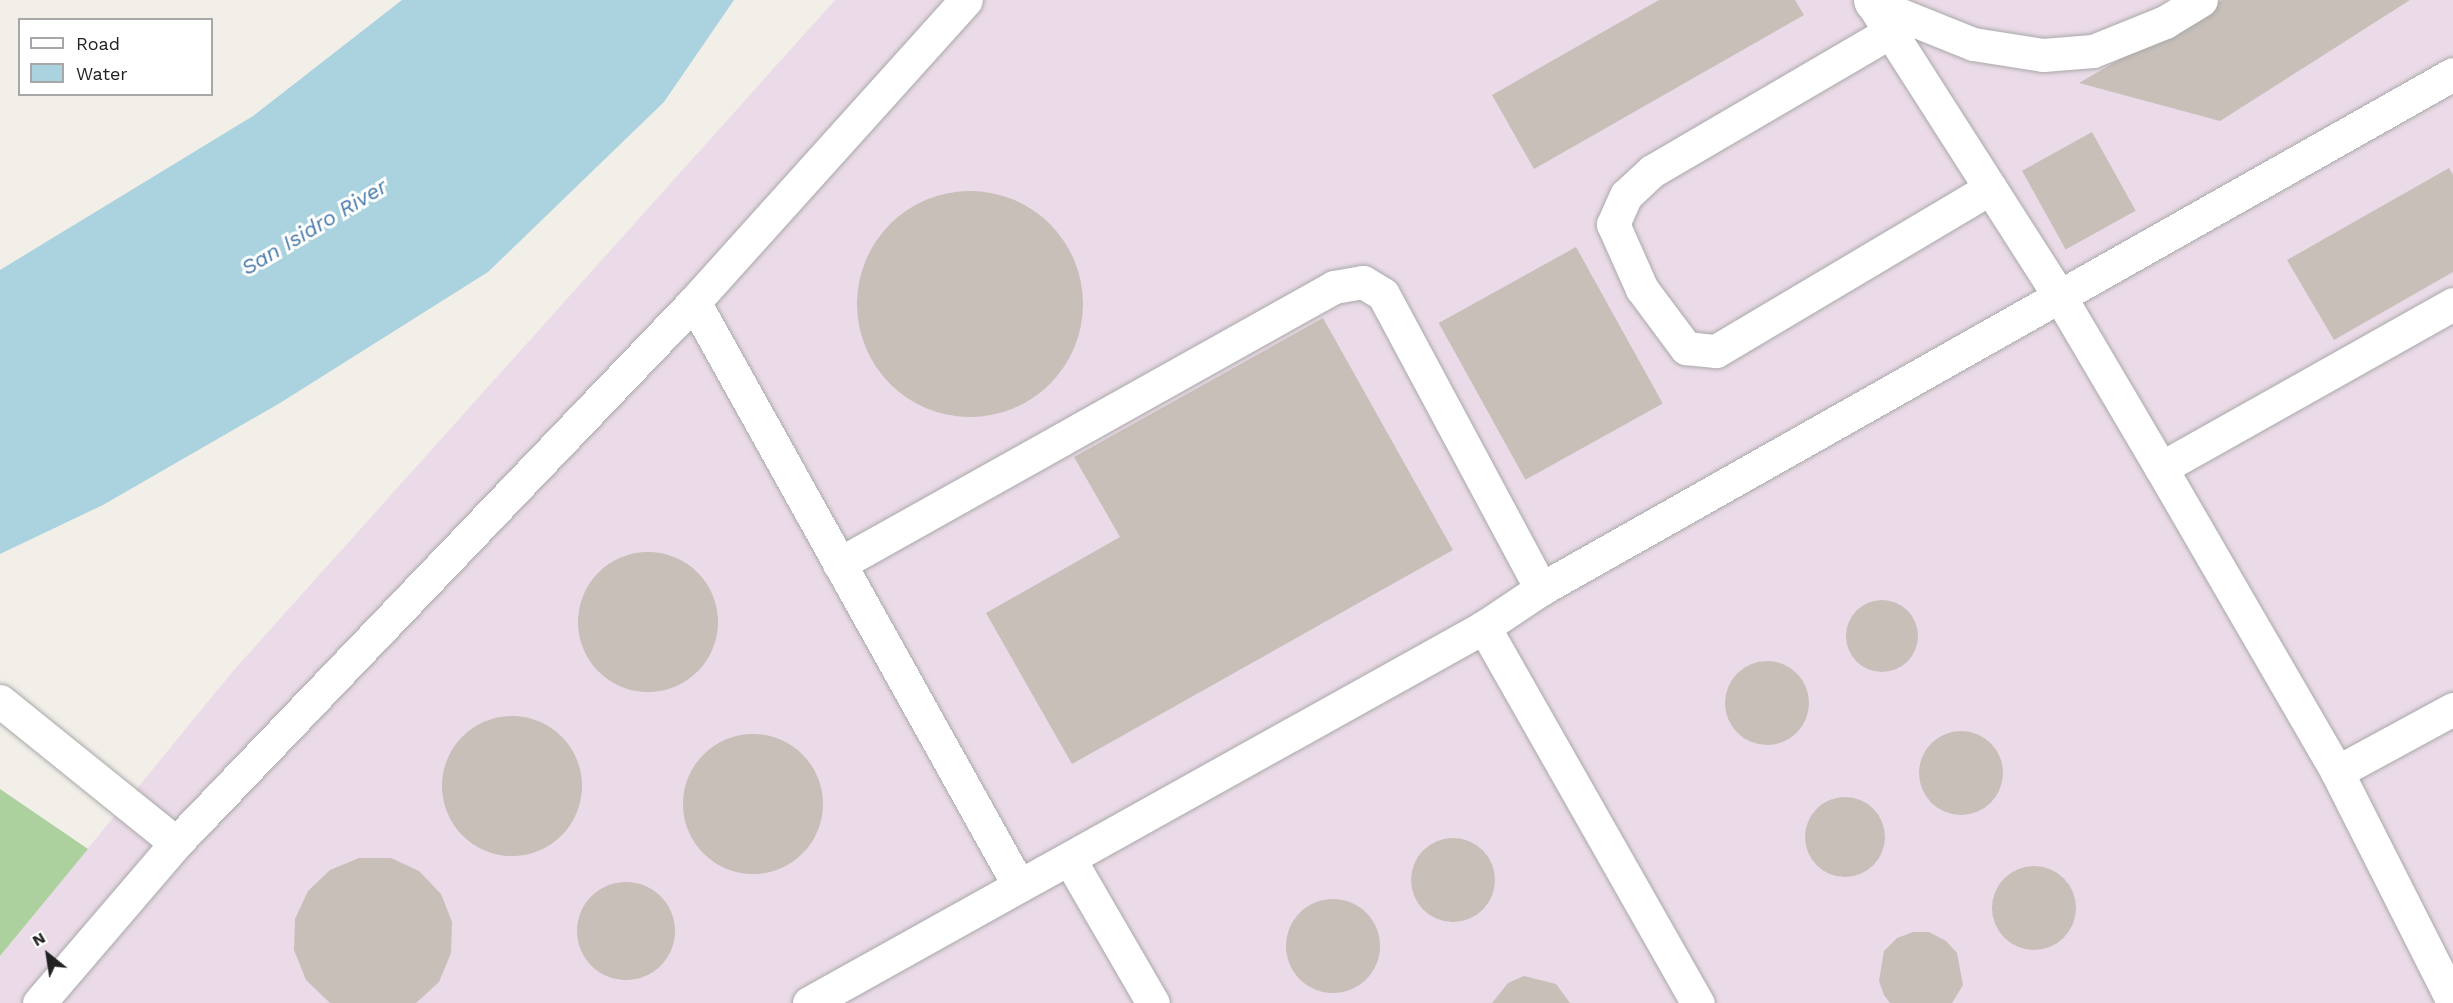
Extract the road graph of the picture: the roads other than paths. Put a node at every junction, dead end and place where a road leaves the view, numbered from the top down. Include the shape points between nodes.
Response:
1 (966, 0) edge
2 (2201, 0) edge
3 (1870, 1) edge
4 (1890, 32) junction
5 (2453, 74) edge
6 (1990, 188) junction
7 (2059, 295) junction
8 (693, 302) junction
9 (2453, 304) edge
10 (2161, 468) junction
11 (839, 564) junction
12 (1541, 589) junction
13 (1484, 627) junction
14 (4, 704) edge
15 (2453, 709) edge
16 (2337, 772) junction
17 (176, 843) junction
18 (1070, 860) junction
19 (1019, 886) junction
20 (2453, 1002) edge
21 (39, 1003) edge
22 (808, 1003) edge
23 (1153, 1003) edge
24 (1698, 1003) edge

1 - 8 lane
2 - 3 lane via 2164,22 2093,51 2043,55 1973,44
3 - 4 lane
4 - 6 lane
4 - 6 lane via 1652,171 1626,195 1613,224 1642,289 1686,348 1716,351
5 - 7 lane
6 - 7 lane
7 - 10 lane
7 - 12 lane
8 - 11 lane
8 - 17 lane
9 - 10 lane
10 - 16 lane
11 - 12 lane via 1334,286 1363,282 1383,294
11 - 19 lane
12 - 13 lane
13 - 18 lane
13 - 24 lane
14 - 17 lane
15 - 16 lane
16 - 20 lane
17 - 21 lane
18 - 19 lane
18 - 23 lane
19 - 22 lane

